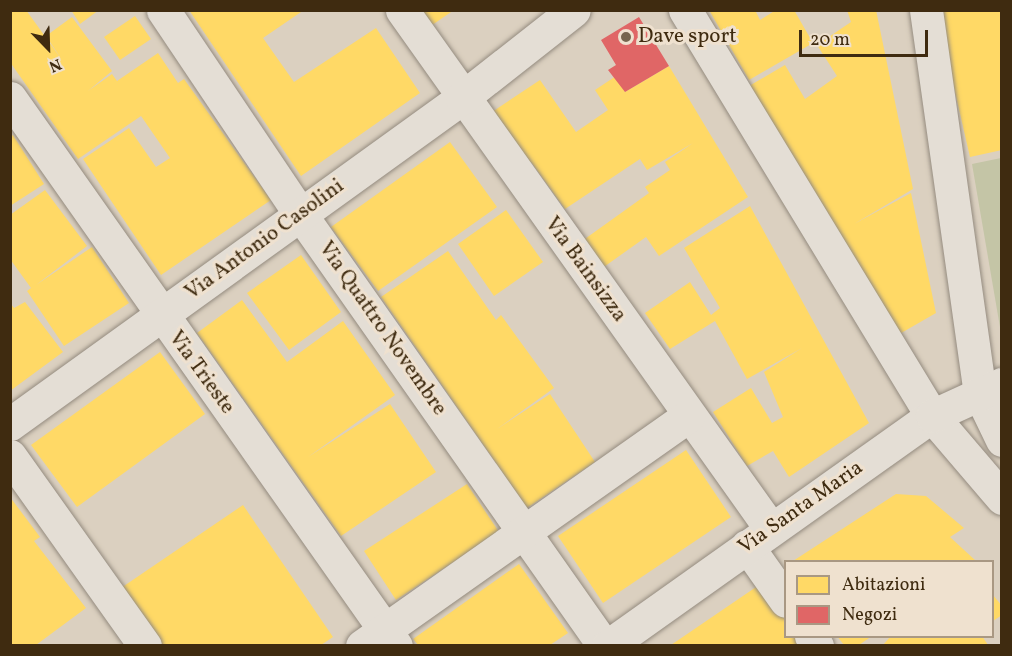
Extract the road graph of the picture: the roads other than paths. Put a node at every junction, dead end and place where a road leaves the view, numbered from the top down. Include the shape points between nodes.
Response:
1 (163, 10) edge
2 (402, 10) edge
3 (574, 10) edge
4 (685, 10) edge
5 (926, 10) edge
6 (10, 98) edge
7 (462, 98) junction
8 (301, 215) junction
9 (160, 315) junction
10 (991, 389) edge
11 (689, 415) junction
12 (932, 416) junction
13 (10, 424) edge
14 (1002, 440) edge
15 (10, 456) edge
16 (1002, 498) edge
17 (524, 531) junction
18 (759, 537) junction
19 (784, 596) edge
20 (381, 640) edge
21 (145, 645) edge
22 (606, 645) edge

1 - 8 street, Via Quattro Novembre
2 - 7 street, Via Bainsizza
3 - 7 street, Via Antonio Casolini
4 - 12 street
5 - 10 street
6 - 9 street, Via Trieste
7 - 8 street, Via Antonio Casolini
7 - 11 street, Via Bainsizza
8 - 9 street, Via Antonio Casolini
8 - 17 street, Via Quattro Novembre
9 - 13 street, Via Antonio Casolini
9 - 20 street, Via Trieste
10 - 12 street, Via Santa Maria
10 - 14 street
11 - 17 street
11 - 18 street, Via Bainsizza
12 - 16 street
12 - 18 street, Via Santa Maria
15 - 21 street
17 - 20 street
17 - 22 street, Via Quattro Novembre
18 - 19 street, Via Bainsizza
18 - 22 street, Via Santa Maria

